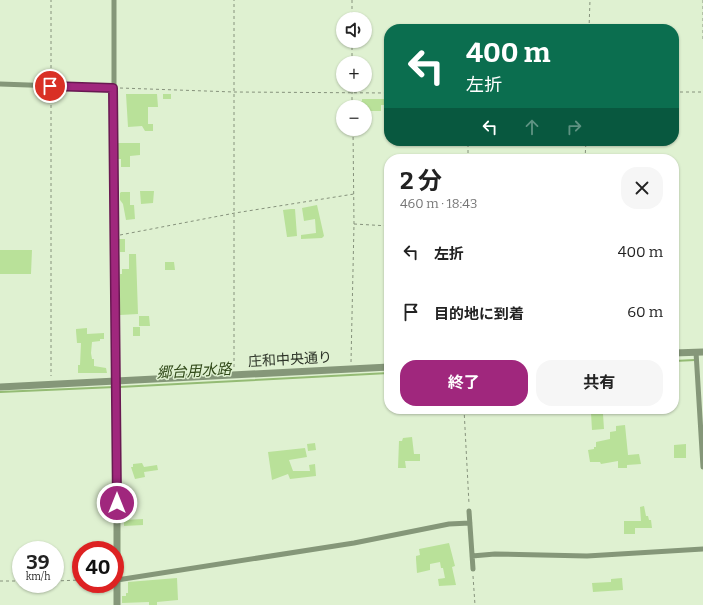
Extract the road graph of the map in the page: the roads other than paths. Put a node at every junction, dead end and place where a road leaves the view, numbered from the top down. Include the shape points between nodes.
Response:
1 (114, 0) edge
2 (0, 84) edge
3 (113, 88) junction
4 (700, 352) edge
5 (679, 353) edge
6 (384, 367) edge
7 (117, 381) junction
8 (0, 387) edge
9 (703, 467) edge
10 (469, 511) road end
11 (470, 523) junction
12 (117, 541) edge
13 (703, 549) edge
14 (472, 556) junction
15 (473, 569) road end
16 (124, 579) edge
17 (117, 593) edge
18 (117, 605) edge

1 - 3 street
2 - 3 street
3 - 7 street
4 - 5 street
4 - 9 street
6 - 7 street, 庄和中央通り
7 - 8 street, 庄和中央通り
7 - 12 street
10 - 11 street
11 - 14 street
11 - 16 street via 449,524 354,543
13 - 14 street via 587,556
14 - 15 street
17 - 18 street

